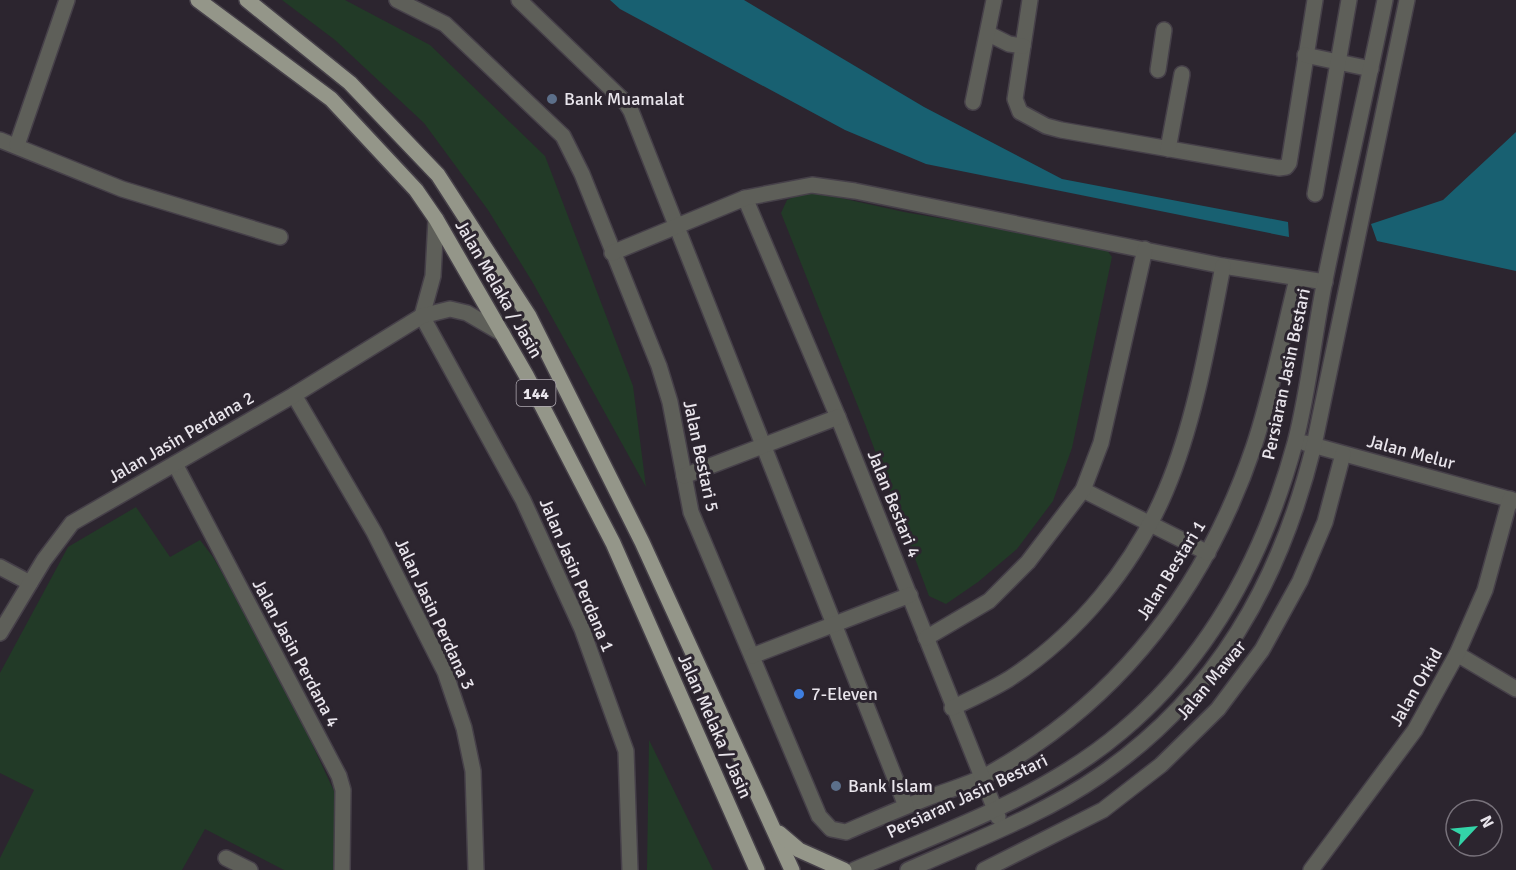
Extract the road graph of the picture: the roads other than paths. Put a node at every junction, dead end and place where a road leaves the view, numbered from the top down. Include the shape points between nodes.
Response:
1 (67, 0) edge
2 (198, 0) edge
3 (247, 0) edge
4 (397, 0) edge
5 (519, 0) edge
6 (994, 0) edge
7 (1030, 0) edge
8 (1315, 0) edge
9 (1348, 0) edge
10 (1385, 0) edge
11 (1407, 0) edge
12 (1164, 30) dead end
13 (989, 34) junction
14 (1023, 46) junction
15 (1305, 55) junction
16 (1338, 63) junction
17 (1371, 69) junction
18 (1158, 70) dead end
19 (1182, 74) dead end
20 (973, 102) dead end
21 (0, 140) edge
22 (18, 145) junction
23 (1168, 149) junction
24 (1315, 194) dead end
25 (745, 198) junction
26 (436, 219) junction
27 (678, 227) junction
28 (280, 237) dead end
29 (1145, 249) junction
30 (612, 253) junction
31 (1223, 266) junction
32 (1297, 279) junction
33 (1324, 282) junction
34 (422, 316) junction
35 (503, 334) junction
36 (294, 395) junction
37 (838, 417) junction
38 (1295, 440) junction
39 (762, 445) junction
40 (1314, 445) junction
41 (1343, 454) junction
42 (175, 464) junction
43 (684, 476) junction
44 (1083, 490) junction
45 (1513, 500) edge
46 (1149, 524) junction
47 (1208, 554) junction
48 (0, 567) edge
49 (30, 583) junction
50 (910, 595) junction
51 (833, 625) junction
52 (0, 633) edge
53 (927, 638) junction
54 (1457, 654) junction
55 (752, 656) junction
56 (1516, 689) edge
57 (952, 708) junction
58 (984, 777) junction
59 (906, 806) junction
60 (994, 809) junction
61 (1003, 827) junction
62 (776, 832) junction
63 (226, 858) dead end
64 (250, 870) edge
65 (342, 870) edge
66 (476, 870) edge
67 (630, 870) edge
68 (757, 870) edge
69 (792, 870) edge
70 (844, 870) edge
71 (854, 870) edge
72 (908, 870) edge
73 (984, 870) edge
74 (1311, 870) edge

1 - 22 street
2 - 26 main road, Jalan Melaka / Jasin / 144 via 331,99 416,190
3 - 62 main road, Jalan Melaka / Jasin / 144 via 350,83 438,176 529,316 642,542
4 - 30 street, Jalan Bestari 5 via 445,24 562,136 582,174
5 - 27 street via 626,103
6 - 13 street
7 - 14 street
8 - 15 street
9 - 16 street
10 - 17 street, Persiaran Jasin Bestari
11 - 40 street
12 - 18 street
13 - 14 street
13 - 20 street
14 - 23 street via 1015,99 1020,112 1046,126
15 - 16 street
15 - 23 street via 1286,167
16 - 17 street
16 - 24 street
17 - 33 street, Persiaran Jasin Bestari
19 - 23 street
21 - 22 street
22 - 28 street via 87,177
25 - 27 street
25 - 29 street via 812,185 855,190
25 - 37 street, Jalan Bestari 4
26 - 34 street via 433,276
26 - 35 main road, Jalan Melaka / Jasin / 144
27 - 30 street
27 - 39 street
29 - 31 street
29 - 44 street via 1101,444
30 - 43 street, Jalan Bestari 5 via 659,366
31 - 32 street
31 - 46 street via 1205,359 1179,453
32 - 33 street
32 - 47 street, Jalan Bestari 1 via 1254,445
33 - 38 street, Persiaran Jasin Bestari
34 - 35 street, Jalan Jasin Perdana 2 via 450,309 459,311
34 - 36 street, Jalan Jasin Perdana 2
34 - 67 street, Jalan Jasin Perdana 1 via 523,500 582,629 626,751
35 - 68 main road, Jalan Melaka / Jasin / 144 via 613,543
36 - 42 street, Jalan Jasin Perdana 2
36 - 66 street, Jalan Jasin Perdana 3 via 374,532 445,672 464,728 473,771
37 - 39 street
37 - 50 street, Jalan Bestari 4
38 - 40 street, Jalan Melur
38 - 60 street, Persiaran Jasin Bestari via 1263,535 1239,587 1210,636 1172,683 1122,731 1070,768
39 - 43 street
39 - 51 street
40 - 41 street, Jalan Melur
40 - 61 street via 1300,500 1266,585 1207,676 1158,730 1099,777
41 - 45 street, Jalan Melur
41 - 73 street, Jalan Mawar via 1324,522 1300,581 1262,650 1218,709 1161,765 1103,810
42 - 49 street, Jalan Jasin Perdana 2 via 72,523
42 - 65 street, Jalan Jasin Perdana 4 via 339,776 343,790
43 - 55 street, Jalan Bestari 5 via 691,512
44 - 46 street
44 - 53 street via 1028,562 989,601
45 - 54 street, Jalan Orkid via 1485,590
46 - 47 street
46 - 57 street via 1121,572 1072,628 1008,680
47 - 58 street, Jalan Bestari 1 via 1170,616 1124,671 1080,709
48 - 49 street
49 - 52 street, Jalan Jasin Perdana 2
50 - 51 street
50 - 53 street, Jalan Bestari 4
51 - 55 street
51 - 59 street
53 - 57 street, Jalan Bestari 4
54 - 56 street
54 - 74 street, Jalan Orkid via 1415,730
55 - 59 street, Jalan Bestari 5 via 819,816 831,830 846,832
57 - 58 street, Jalan Bestari 4
58 - 59 street, Jalan Bestari 5
58 - 60 street, Jalan Bestari 4
60 - 61 street, Jalan Bestari 4
60 - 71 street, Persiaran Jasin Bestari
61 - 72 street
62 - 69 main road, Jalan Melaka / Jasin / 144
62 - 70 main road via 799,850
63 - 64 street

